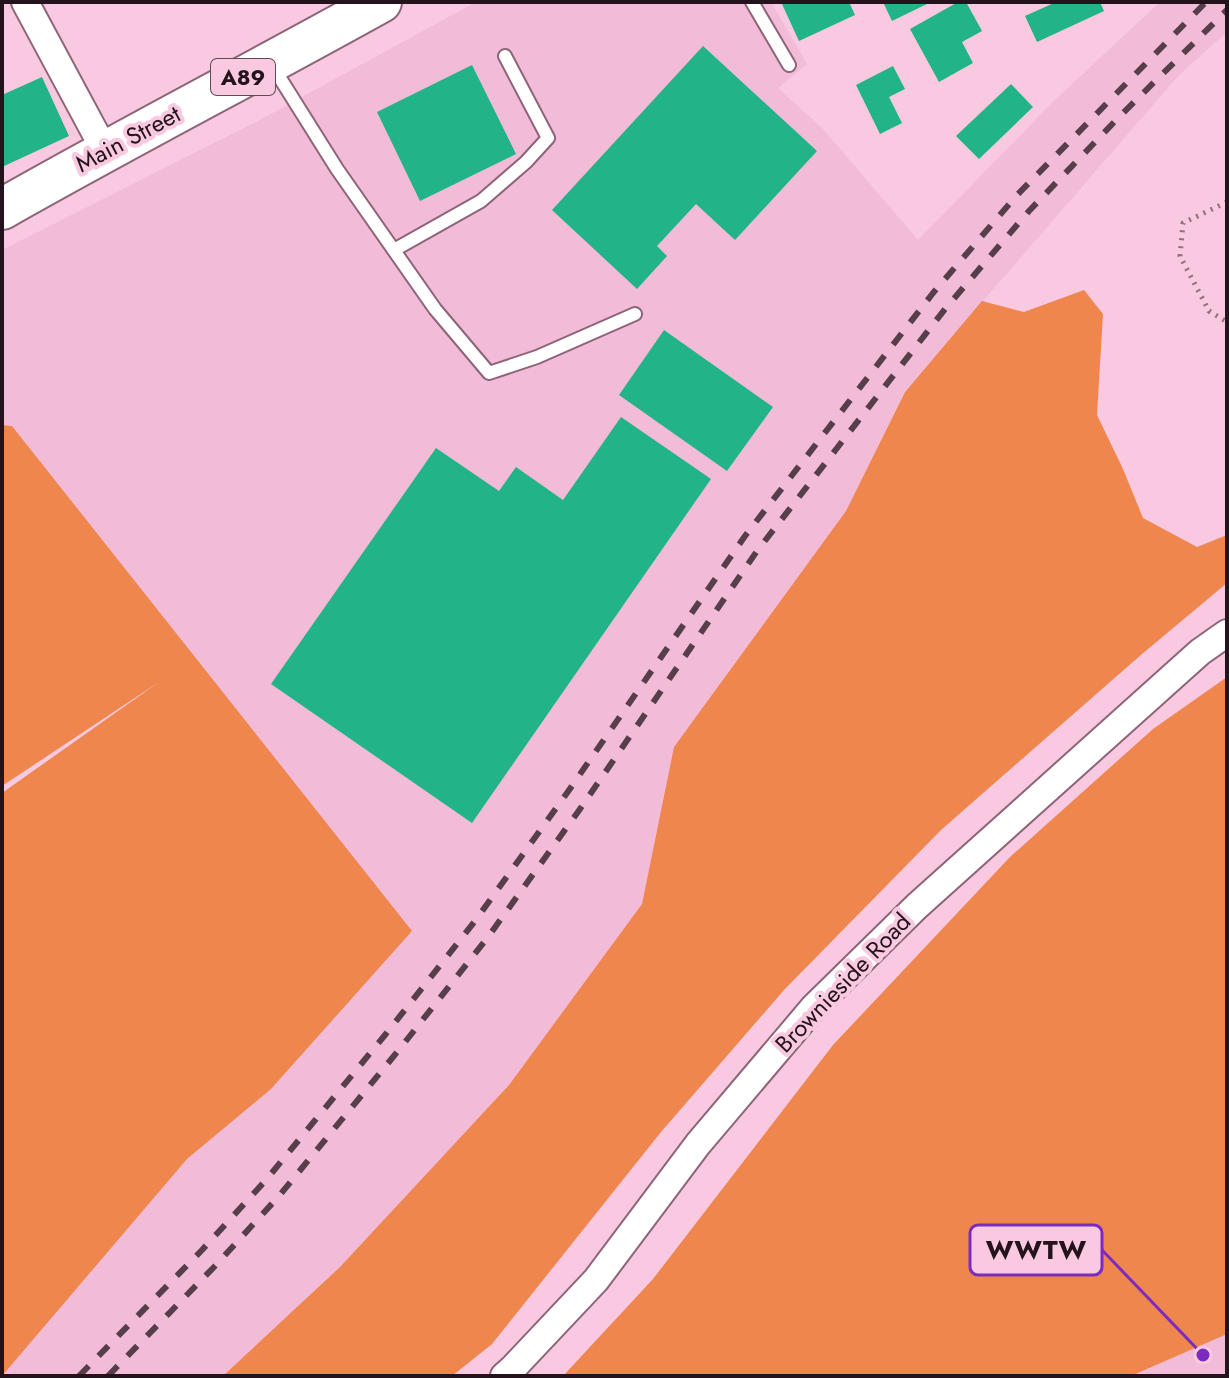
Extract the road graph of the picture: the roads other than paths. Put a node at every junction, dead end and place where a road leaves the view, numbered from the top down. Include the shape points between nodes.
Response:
1 (25, 2) edge
2 (381, 2) edge
3 (752, 2) edge
4 (505, 56) dead end
5 (270, 63) junction
6 (789, 65) dead end
7 (105, 151) junction
8 (2, 209) edge
9 (394, 250) junction
10 (635, 314) dead end
11 (1227, 633) edge
12 (504, 1376) edge

1 - 7 street
2 - 5 main road, Main Street / A89
3 - 6 lane
4 - 9 lane via 548,138 481,201
5 - 7 main road, Main Street / A89
5 - 9 lane
7 - 8 main road, Main Street / A89
9 - 10 lane via 489,373
11 - 12 street, Brownieside Road via 917,906 814,1007 698,1144 596,1280

